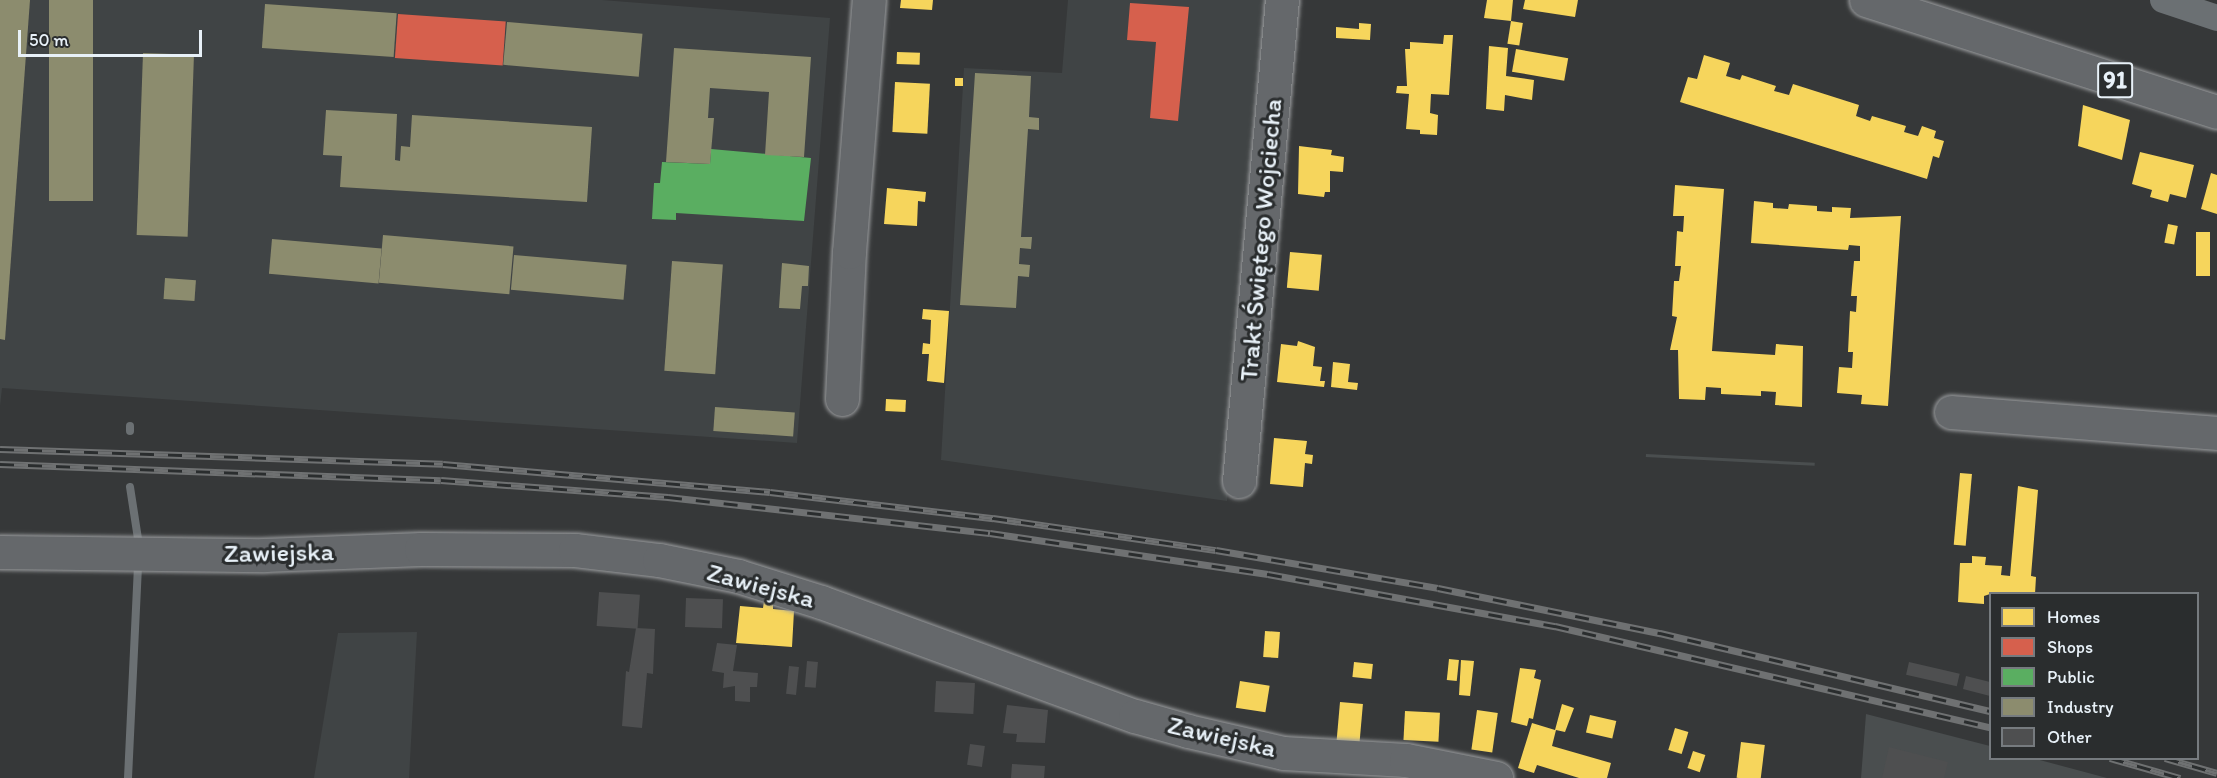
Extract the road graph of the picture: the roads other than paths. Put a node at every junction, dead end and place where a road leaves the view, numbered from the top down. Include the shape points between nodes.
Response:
1 (869, 0) edge
2 (1282, 0) edge
3 (1866, 0) edge
4 (2217, 112) edge
5 (842, 399) dead end
6 (1951, 412) dead end
7 (2217, 433) edge
8 (1239, 481) dead end
9 (0, 552) edge
10 (1496, 778) edge

1 - 5 street
2 - 8 street, Trakt Świętego Wojciecha
3 - 4 street, 91
6 - 7 street
9 - 10 street, Zawiejska via 264,555 420,549 564,550 659,560 738,576 821,602 1135,716 1197,734 1284,753 1406,760

